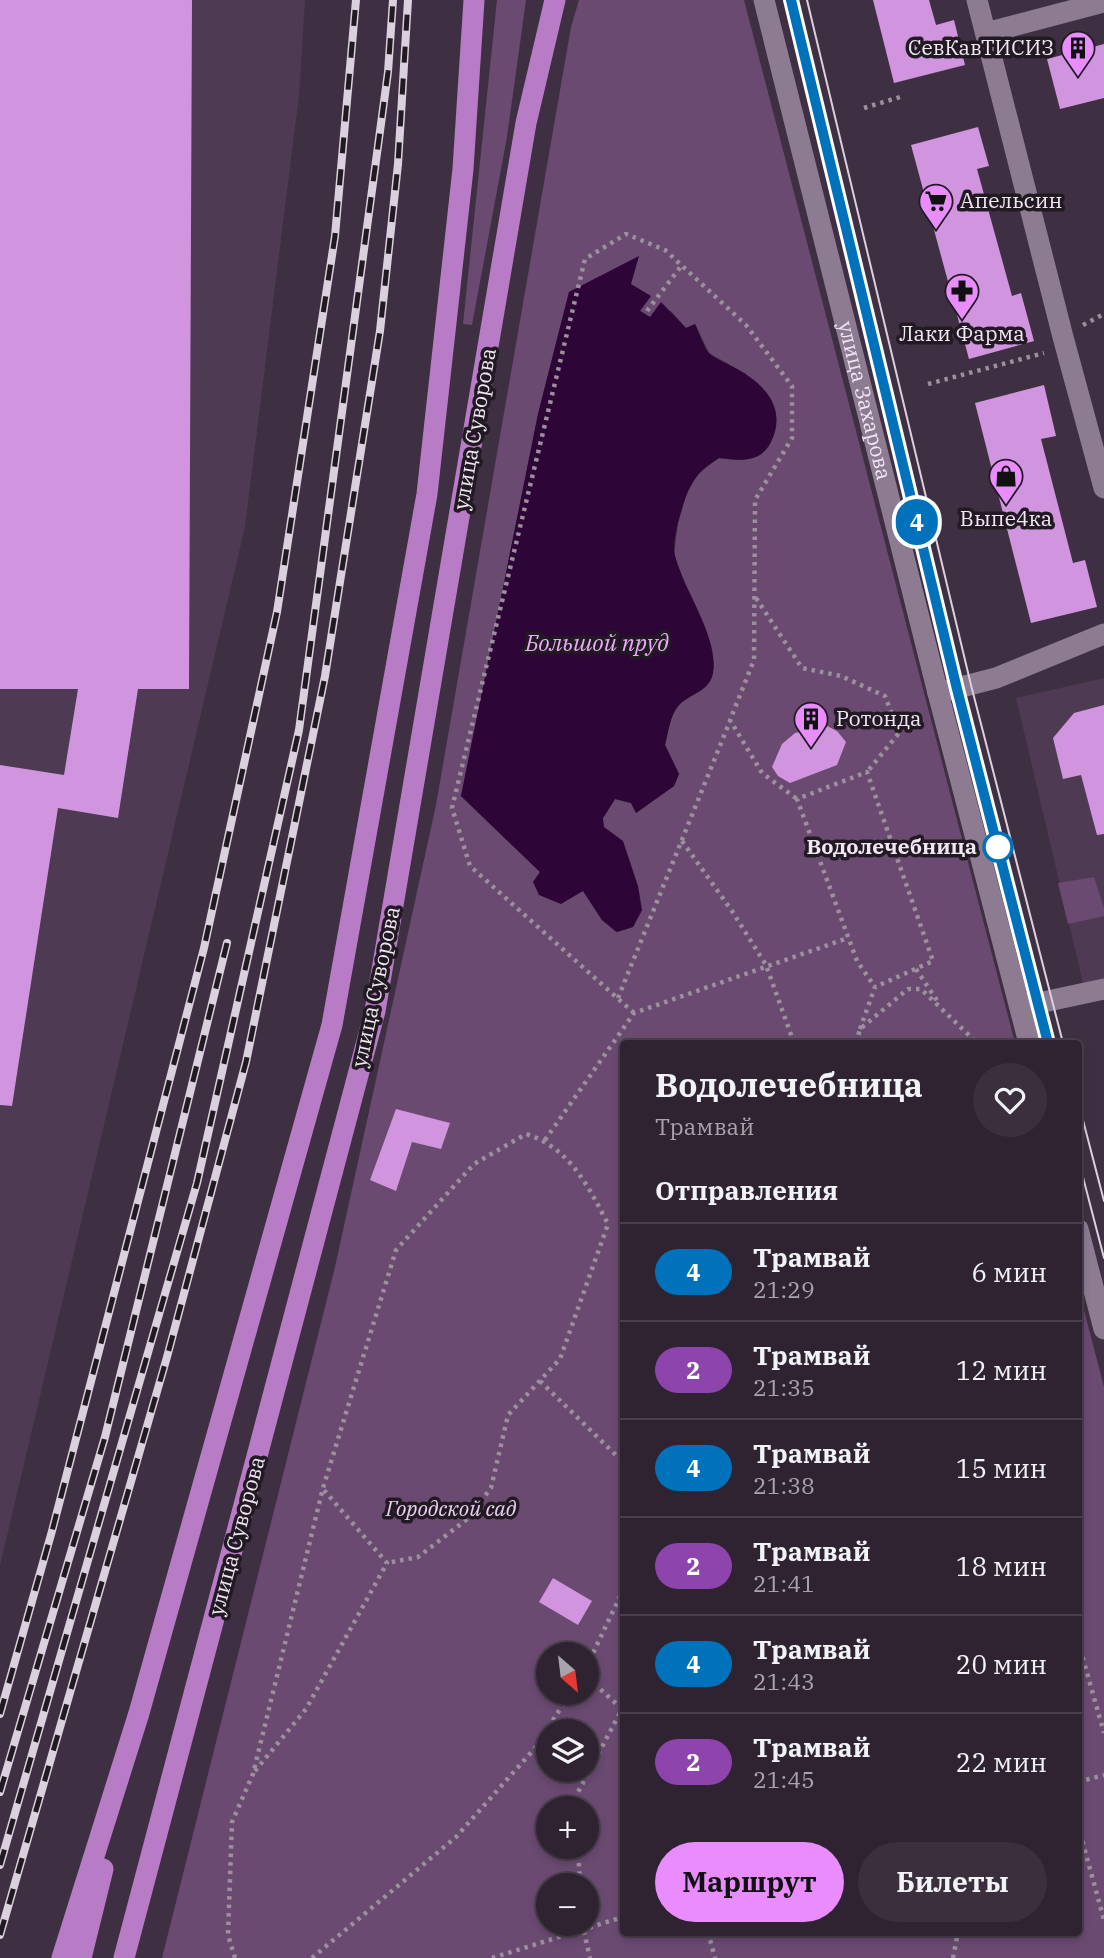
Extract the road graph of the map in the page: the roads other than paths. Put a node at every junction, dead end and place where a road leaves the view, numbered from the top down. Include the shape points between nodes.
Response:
1 (474, 0) edge
2 (555, 0) edge
3 (764, 0) edge
4 (977, 0) edge
5 (1104, 2) edge
6 (986, 33) junction
7 (1104, 488) edge
8 (1104, 634) edge
9 (939, 693) junction
10 (1104, 989) edge
11 (1020, 1007) junction
12 (1029, 1040) edge
13 (1082, 1244) edge
14 (1104, 1329) edge
15 (139, 1713) junction
16 (62, 1958) edge
17 (81, 1958) edge
18 (124, 1958) edge

1 - 15 main road, улица Суворова via 463,169 427,494 332,1025
2 - 18 main road, улица Суворова via 526,123 375,1011
3 - 9 street, улица Захарова
4 - 6 street
5 - 6 street
6 - 7 street
8 - 9 street via 996,678
9 - 11 street, улица Захарова
10 - 11 street
11 - 12 street, улица Захарова
13 - 14 street
15 - 16 main road, улица Суворова
15 - 17 main road, улица Суворова

